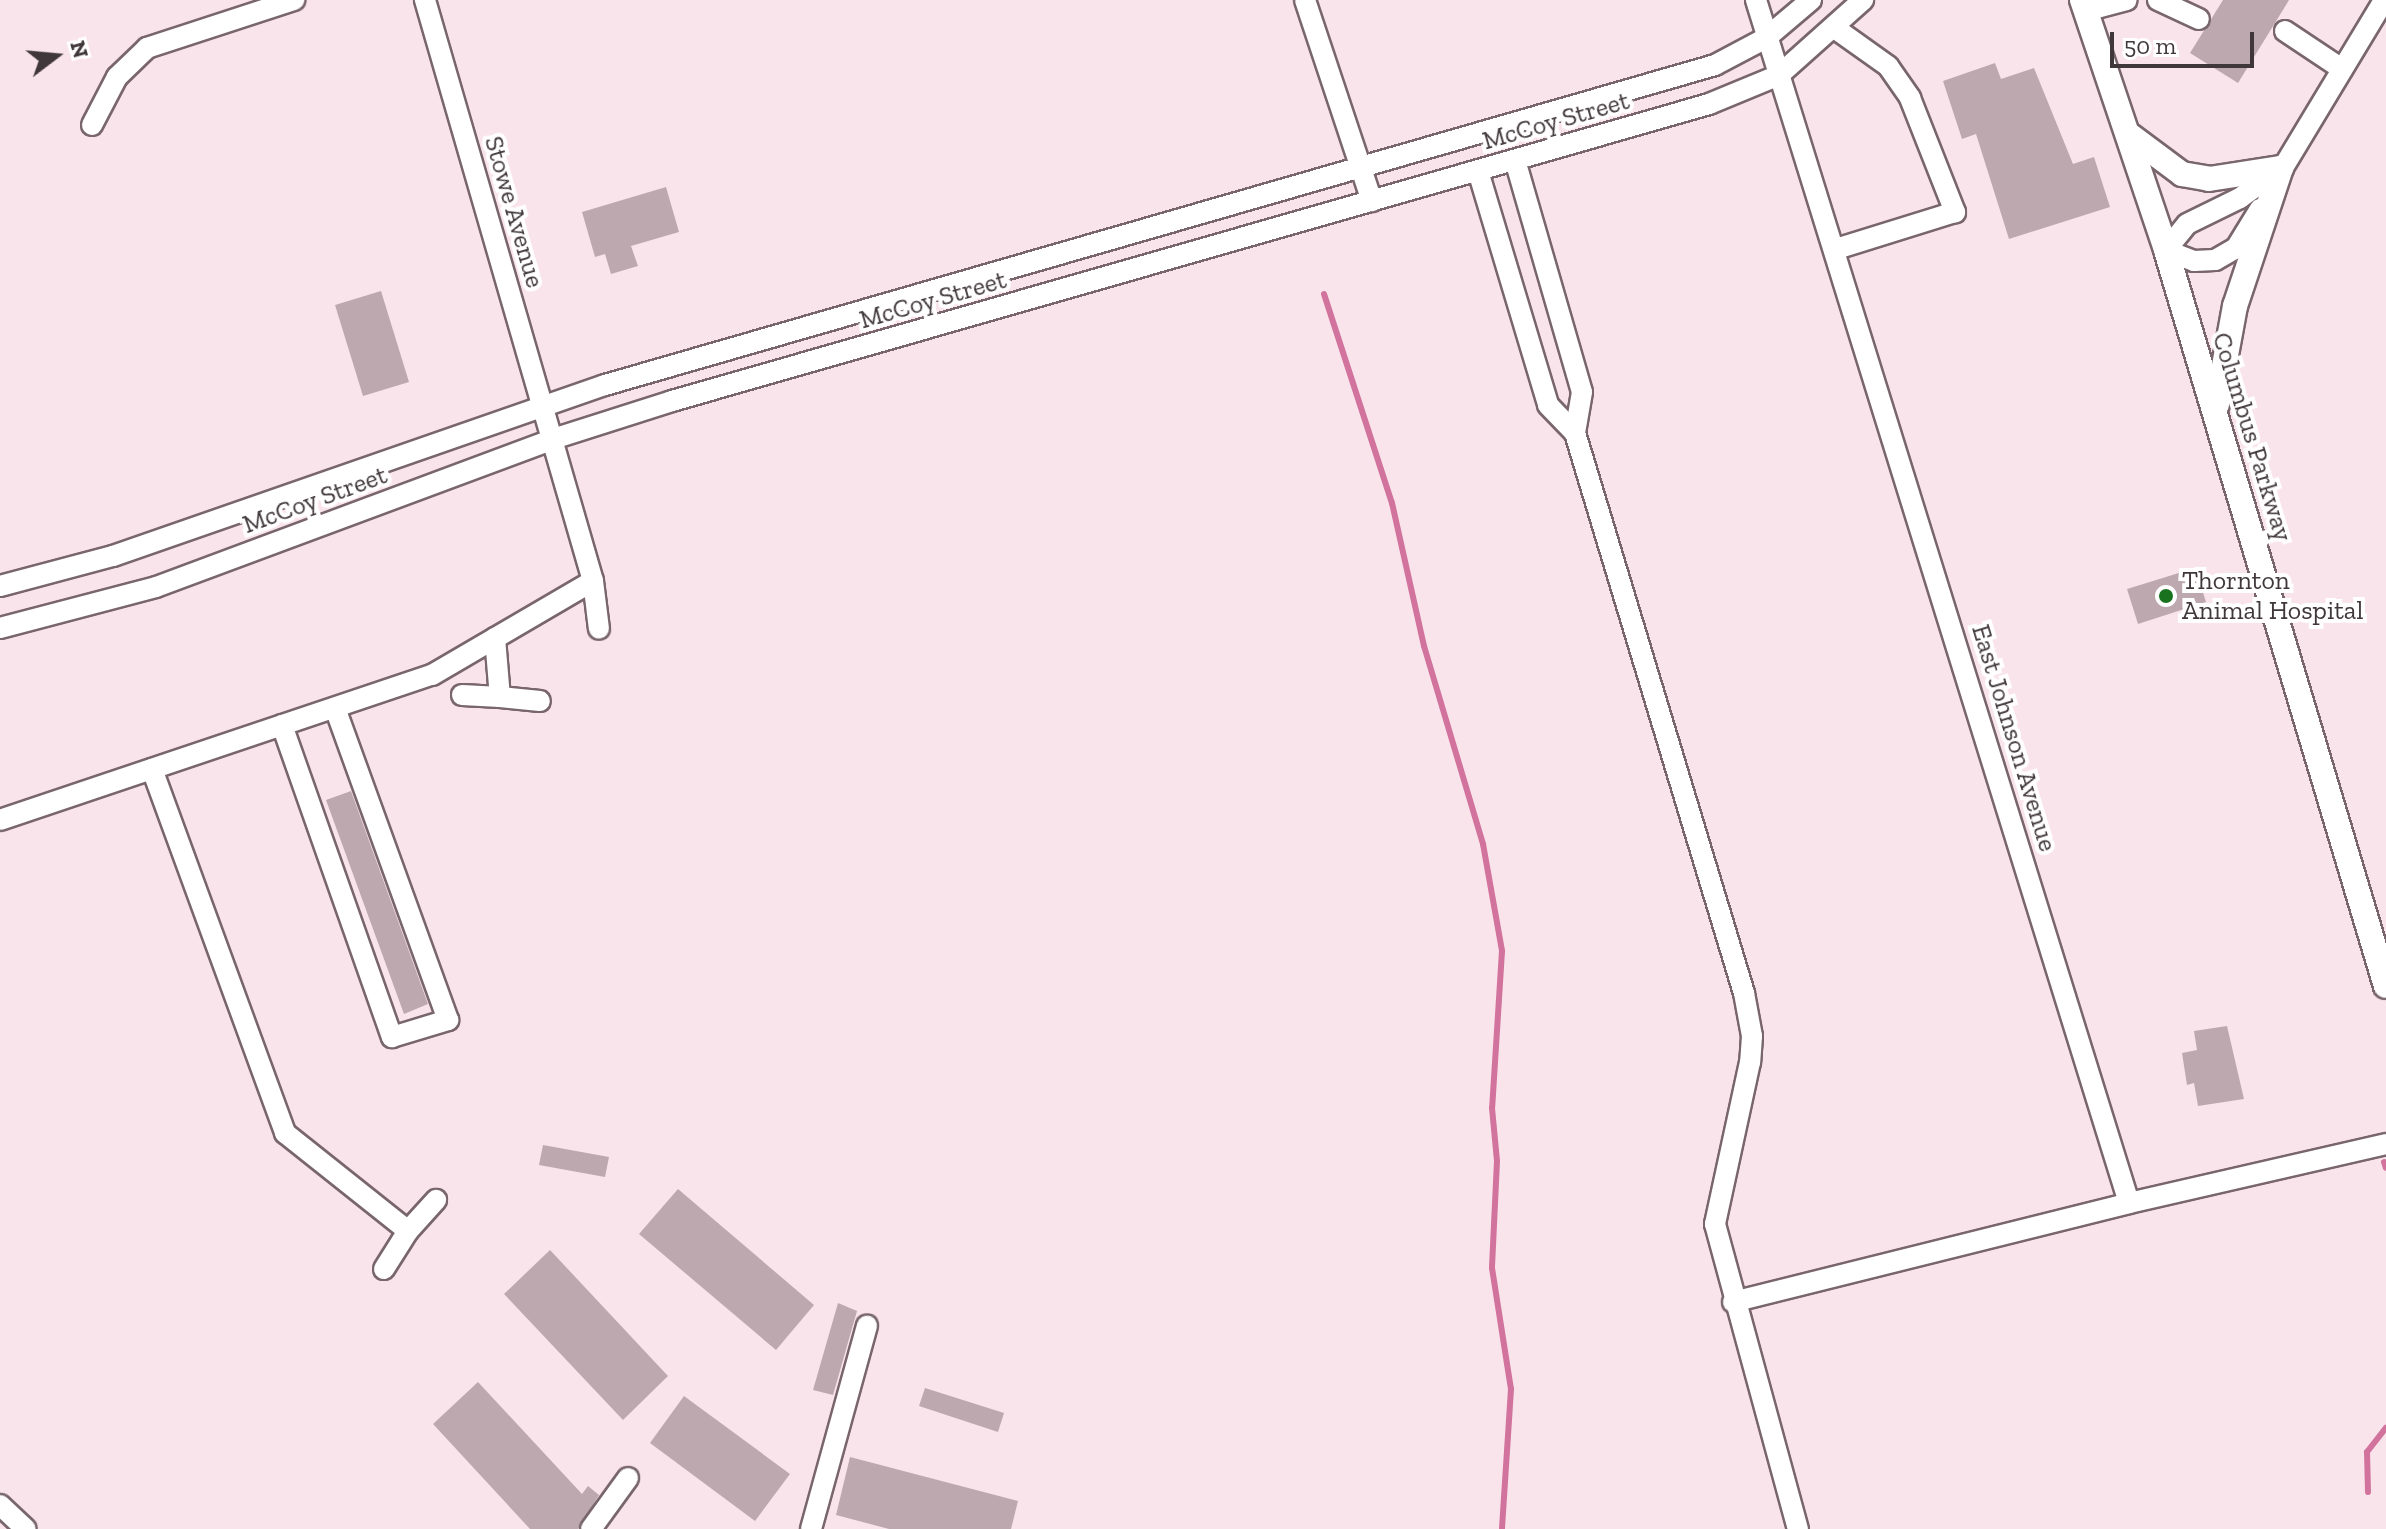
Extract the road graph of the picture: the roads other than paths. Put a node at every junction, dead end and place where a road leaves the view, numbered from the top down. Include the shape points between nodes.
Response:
1 (294, 0) edge
2 (425, 0) edge
3 (1305, 0) edge
4 (1756, 0) edge
5 (1811, 0) edge
6 (1863, 0) edge
7 (2127, 0) edge
8 (2158, 0) edge
9 (2384, 0) edge
10 (2084, 6) edge
11 (2199, 19) dead end
12 (1836, 29) junction
13 (2285, 31) dead end
14 (1766, 38) junction
15 (2342, 69) junction
16 (1779, 75) junction
17 (92, 125) dead end
18 (2131, 136) junction
19 (1515, 160) junction
20 (1362, 168) junction
21 (2281, 168) junction
22 (1478, 171) junction
23 (1372, 201) junction
24 (1836, 249) junction
25 (2166, 250) junction
26 (545, 404) junction
27 (2215, 410) junction
28 (1575, 433) junction
29 (553, 439) junction
30 (593, 581) junction
31 (0, 586) edge
32 (0, 628) edge
33 (599, 629) dead end
34 (495, 638) junction
35 (462, 695) dead end
36 (500, 697) junction
37 (540, 701) dead end
38 (335, 708) junction
39 (282, 725) junction
40 (152, 769) junction
41 (0, 820) edge
42 (2386, 986) edge
43 (2386, 1144) edge
44 (436, 1200) dead end
45 (2129, 1203) junction
46 (408, 1231) junction
47 (384, 1269) dead end
48 (1733, 1302) junction
49 (867, 1326) dead end
50 (628, 1478) dead end
51 (0, 1505) edge
52 (26, 1529) edge
53 (591, 1529) edge
54 (811, 1529) edge
55 (1798, 1529) edge

1 - 17 street via 147,48 117,77
2 - 26 street, Stowe Avenue
3 - 20 street
4 - 14 street, East Johnson Avenue
5 - 14 street, McCoy Street
6 - 12 street, McCoy Street
7 - 10 street
8 - 11 street
9 - 15 street
10 - 18 main road, Columbus Parkway
12 - 16 street, McCoy Street
12 - 24 street via 1888,66 1910,98 1955,212
13 - 15 street
14 - 16 street, East Johnson Avenue
14 - 20 street, McCoy Street via 1715,65
15 - 21 street
16 - 19 street, McCoy Street via 1709,104
16 - 24 street, East Johnson Avenue
18 - 21 main road via 2182,174 2209,179
18 - 25 main road, Columbus Parkway
19 - 22 street, McCoy Street
19 - 28 street via 1582,392
20 - 23 street
20 - 26 street, McCoy Street
21 - 25 street via 2240,198 2187,224
21 - 25 street via 2236,248 2215,260 2194,261
21 - 27 main road via 2235,306
22 - 23 street, McCoy Street
22 - 28 street via 1548,405
23 - 29 street, McCoy Street
24 - 45 street, East Johnson Avenue
25 - 27 main road, Columbus Parkway
26 - 29 street, Stowe Avenue
26 - 31 street, McCoy Street via 113,556
27 - 42 main road, Columbus Parkway
28 - 48 street via 1744,993 1752,1036 1715,1224
29 - 30 street, Stowe Avenue
29 - 32 street, McCoy Street via 156,587
30 - 33 street, Stowe Avenue
30 - 34 street
34 - 36 street
34 - 38 street via 432,675
35 - 36 street
36 - 37 street
38 - 39 street
38 - 39 street via 448,1020 392,1037
39 - 40 street
40 - 41 street
40 - 46 street via 285,1133
43 - 45 street
44 - 46 street
45 - 48 street
46 - 47 street
48 - 55 street
49 - 54 street
50 - 53 street
51 - 52 street

